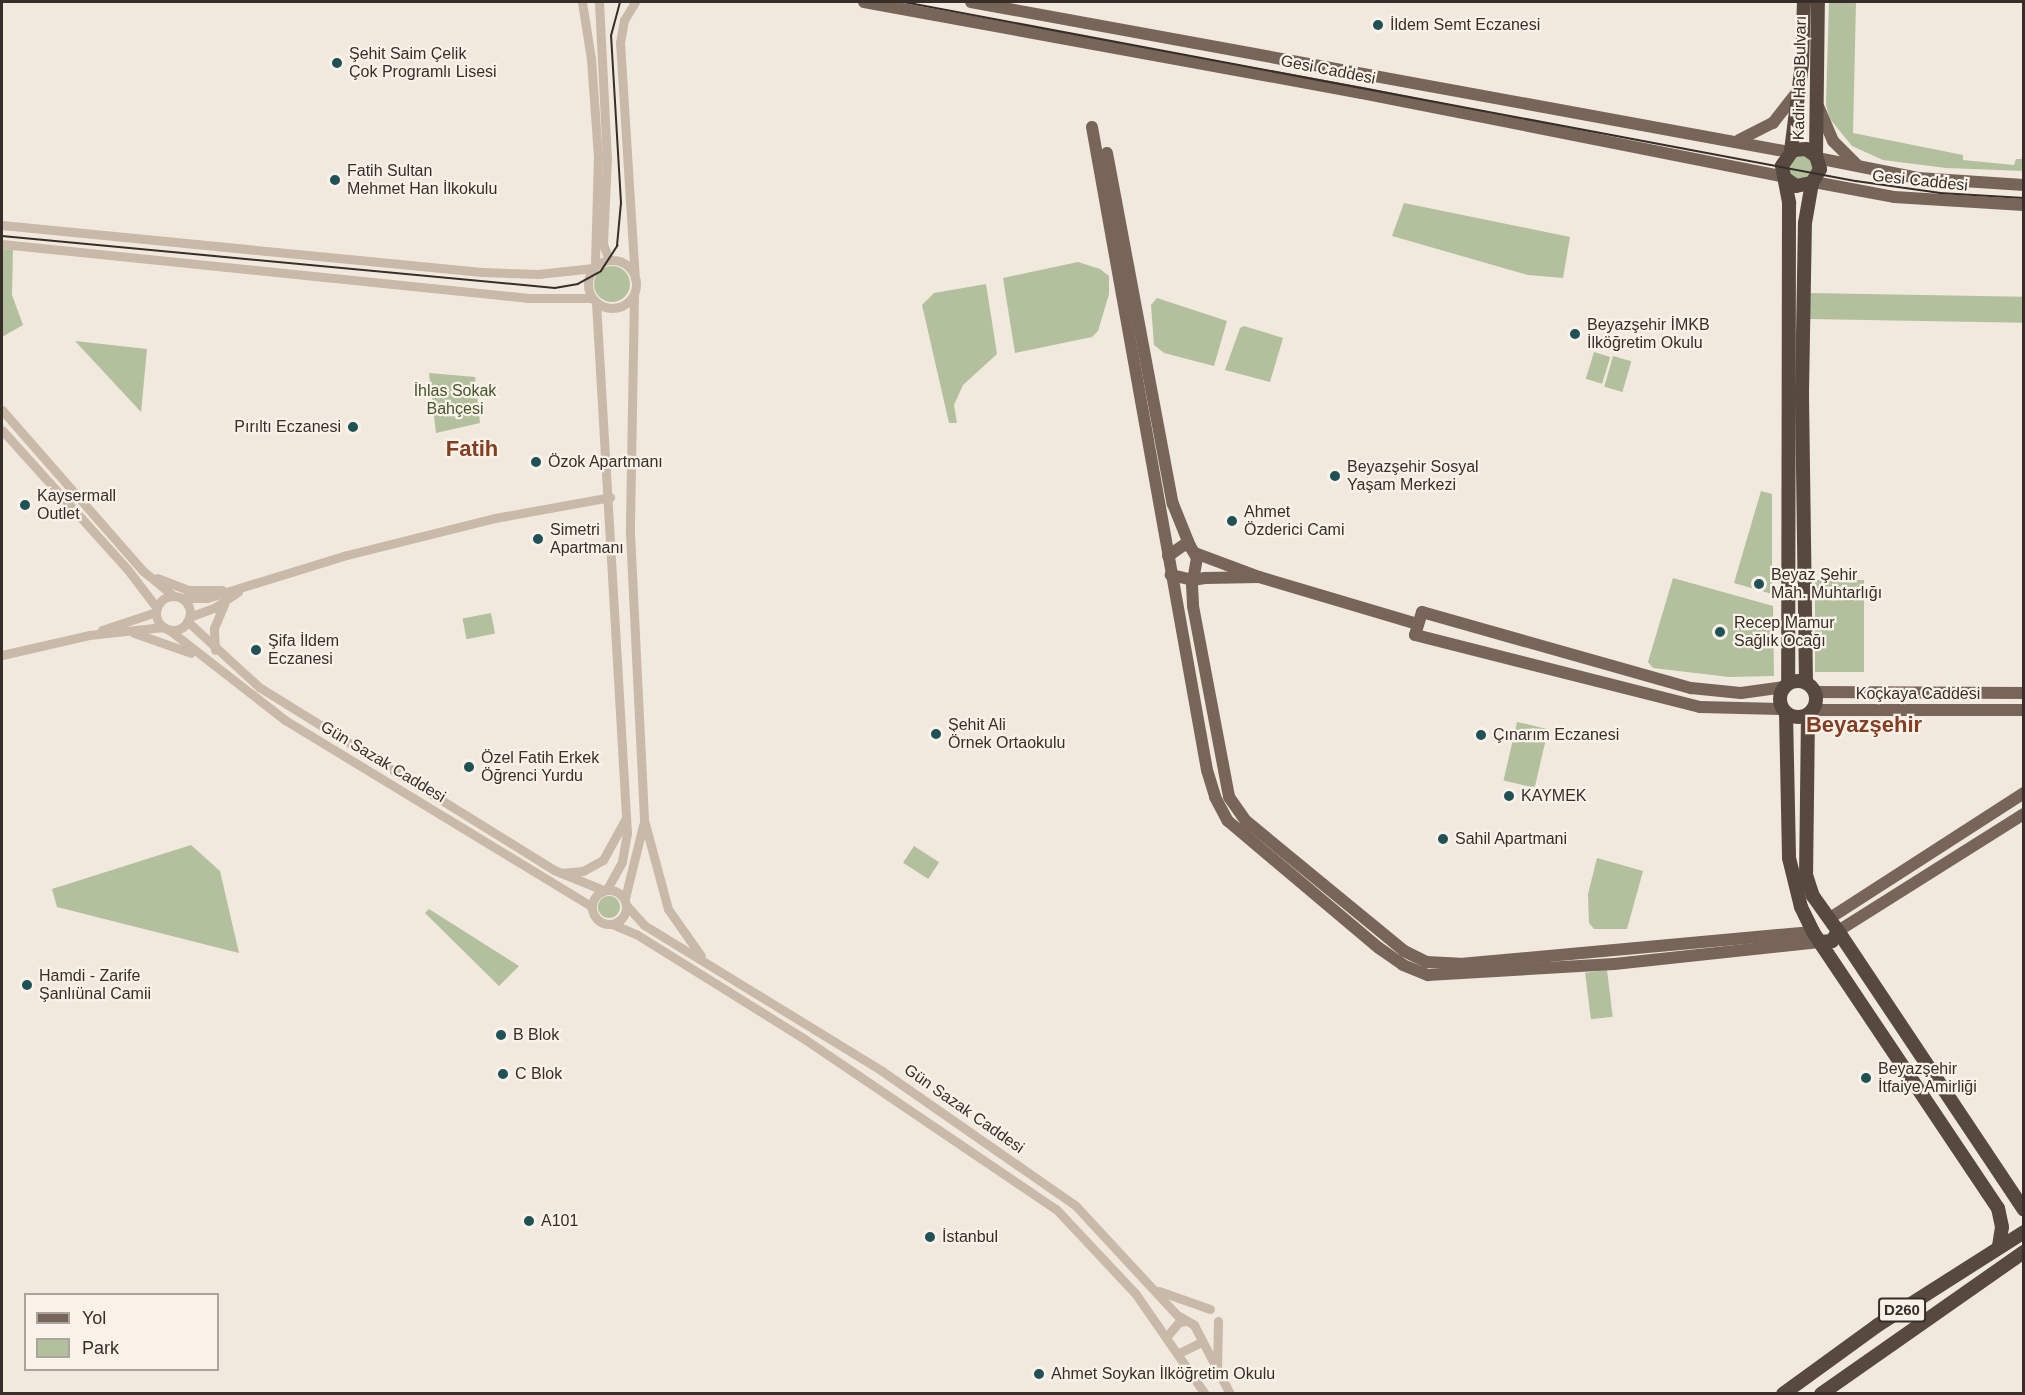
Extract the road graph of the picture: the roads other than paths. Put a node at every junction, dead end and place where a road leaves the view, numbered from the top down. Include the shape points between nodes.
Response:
1 (582, 2) edge
2 (599, 2) edge
3 (635, 2) edge
4 (864, 2) edge
5 (971, 2) edge
6 (1804, 2) edge
7 (1818, 2) edge
8 (1800, 88) junction
9 (1816, 95) junction
10 (1092, 127) dead end
11 (1737, 141) junction
12 (1790, 151) junction
13 (1107, 153) dead end
14 (1817, 157) junction
15 (1858, 165) junction
16 (1785, 178) junction
17 (1813, 182) junction
18 (2024, 185) edge
19 (2024, 205) edge
20 (2, 225) edge
21 (2, 244) edge
22 (609, 260) junction
23 (594, 267) junction
24 (635, 279) junction
25 (634, 294) junction
26 (594, 300) junction
27 (2, 410) edge
28 (2, 430) edge
29 (609, 497) junction
30 (1193, 549) junction
31 (1168, 556) junction
32 (144, 571) junction
33 (1171, 574) junction
34 (1259, 577) junction
35 (1193, 579) junction
36 (242, 589) junction
37 (178, 597) junction
38 (225, 602) junction
39 (157, 610) junction
40 (188, 620) junction
41 (1418, 624) junction
42 (166, 628) junction
43 (107, 633) junction
44 (89, 635) junction
45 (215, 650) junction
46 (2, 655) edge
47 (209, 662) junction
48 (1786, 685) junction
49 (1810, 688) junction
50 (1705, 691) junction
51 (2024, 693) edge
52 (1700, 707) junction
53 (2024, 710) edge
54 (1784, 711) junction
55 (1810, 712) junction
56 (2024, 793) edge
57 (2024, 814) edge
58 (625, 817) junction
59 (644, 820) junction
60 (559, 873) junction
61 (605, 890) junction
62 (626, 902) junction
63 (592, 907) junction
64 (1830, 918) junction
65 (612, 924) junction
66 (1838, 931) junction
67 (1817, 937) junction
68 (708, 965) junction
69 (1943, 1092) junction
70 (1928, 1103) junction
71 (1973, 1135) junction
72 (1956, 1146) junction
73 (2024, 1210) edge
74 (2024, 1232) edge
75 (1999, 1247) junction
76 (2024, 1252) edge
77 (1155, 1289) junction
78 (1210, 1310) dead end
79 (1187, 1321) junction
80 (1218, 1321) dead end
81 (1168, 1335) junction
82 (1202, 1342) junction
83 (1179, 1353) junction
84 (1217, 1375) junction
85 (1205, 1394) edge
86 (1230, 1394) edge
87 (1784, 1394) edge
88 (1821, 1394) edge

1 - 23 street via 597,147
2 - 22 street via 607,158 603,244
3 - 24 street via 624,21 620,42
4 - 16 main road, Gesi Caddesi via 1362,93
5 - 11 main road, Gesi Caddesi
6 - 8 highway, Kadir Has Bulvarı
7 - 9 highway, Kadir Has Bulvarı
8 - 11 main road via 1773,123
8 - 12 highway, Kadir Has Bulvarı
9 - 14 highway, Kadir Has Bulvarı
9 - 15 main road via 1828,134
10 - 31 main road
11 - 12 main road, Gesi Caddesi
12 - 14 highway via 1806,149
12 - 16 highway via 1782,162
13 - 30 main road via 1173,504
14 - 15 main road, Gesi Caddesi
14 - 17 highway via 1820,169
15 - 18 main road, Gesi Caddesi via 1943,181
16 - 17 highway via 1800,187
16 - 48 highway
17 - 19 main road, Gesi Caddesi via 1894,197
17 - 49 highway via 1805,223 1802,392
20 - 23 street via 482,272 538,274
21 - 26 street via 529,298
22 - 23 street
22 - 24 street via 628,266
23 - 26 street via 587,284
24 - 25 street
25 - 26 street via 615,308
25 - 59 street via 630,533
26 - 29 street
27 - 32 street
28 - 39 street via 129,570
29 - 36 street via 487,520 347,555
29 - 58 street
30 - 31 main road via 1178,547
30 - 34 main road
30 - 35 main road
31 - 33 main road
32 - 36 street via 189,590
32 - 37 street
33 - 35 main road
33 - 67 main road via 1208,770 1222,812 1236,830 1403,965 1428,975 1452,976
34 - 35 main road
34 - 41 main road
35 - 67 main road via 1192,606 1220,762 1233,804 1246,822 1410,955 1434,963 1460,964
36 - 37 street via 207,598
36 - 38 street
37 - 39 street via 165,598
37 - 40 street via 188,605
38 - 40 street
38 - 45 street via 214,628
39 - 42 street
39 - 44 street
40 - 42 street via 177,629
40 - 45 street, Gün Sazak Caddesi
41 - 50 main road
41 - 52 main road
42 - 43 street
42 - 47 street, Gün Sazak Caddesi
43 - 44 street
43 - 47 street via 157,638
44 - 46 street
45 - 60 street, Gün Sazak Caddesi via 259,687
47 - 63 street, Gün Sazak Caddesi via 285,720
48 - 49 highway
48 - 50 main road via 1741,693
48 - 54 highway via 1779,698
49 - 51 main road, Koçkaya Caddesi
49 - 55 highway
50 - 52 main road
52 - 54 main road
53 - 55 main road, Koçkaya Caddesi
54 - 55 highway via 1797,718
54 - 67 highway via 1791,869 1798,898
55 - 64 highway via 1806,875 1813,896
56 - 64 main road
57 - 66 main road
58 - 60 street via 603,860 583,871
58 - 61 street via 625,855
59 - 62 street
59 - 68 street via 668,909
60 - 61 street, Gün Sazak Caddesi
61 - 62 street
61 - 63 street via 593,899
62 - 65 street via 623,918
62 - 68 street, Gün Sazak Caddesi via 644,925
63 - 65 street via 596,918
64 - 66 highway
64 - 67 highway via 1819,922
65 - 81 street, Gün Sazak Caddesi via 636,934 803,1038 1041,1197 1093,1244
66 - 67 highway via 1832,941
66 - 69 highway
67 - 70 highway
68 - 77 street, Gün Sazak Caddesi via 882,1071 1064,1196 1095,1223
69 - 70 highway
69 - 71 highway
70 - 72 highway
71 - 72 highway
71 - 73 highway
72 - 75 highway via 1998,1208 2002,1227
74 - 75 highway, D260
75 - 87 highway, D260 via 1878,1325
76 - 88 highway, D260
77 - 78 street
77 - 79 street, Gün Sazak Caddesi
79 - 81 street via 1179,1322
79 - 82 street, Gün Sazak Caddesi via 1194,1325
80 - 84 street
81 - 83 street, Gün Sazak Caddesi
82 - 83 street
82 - 84 street, Gün Sazak Caddesi
83 - 85 street, Gün Sazak Caddesi
84 - 86 street, Gün Sazak Caddesi

